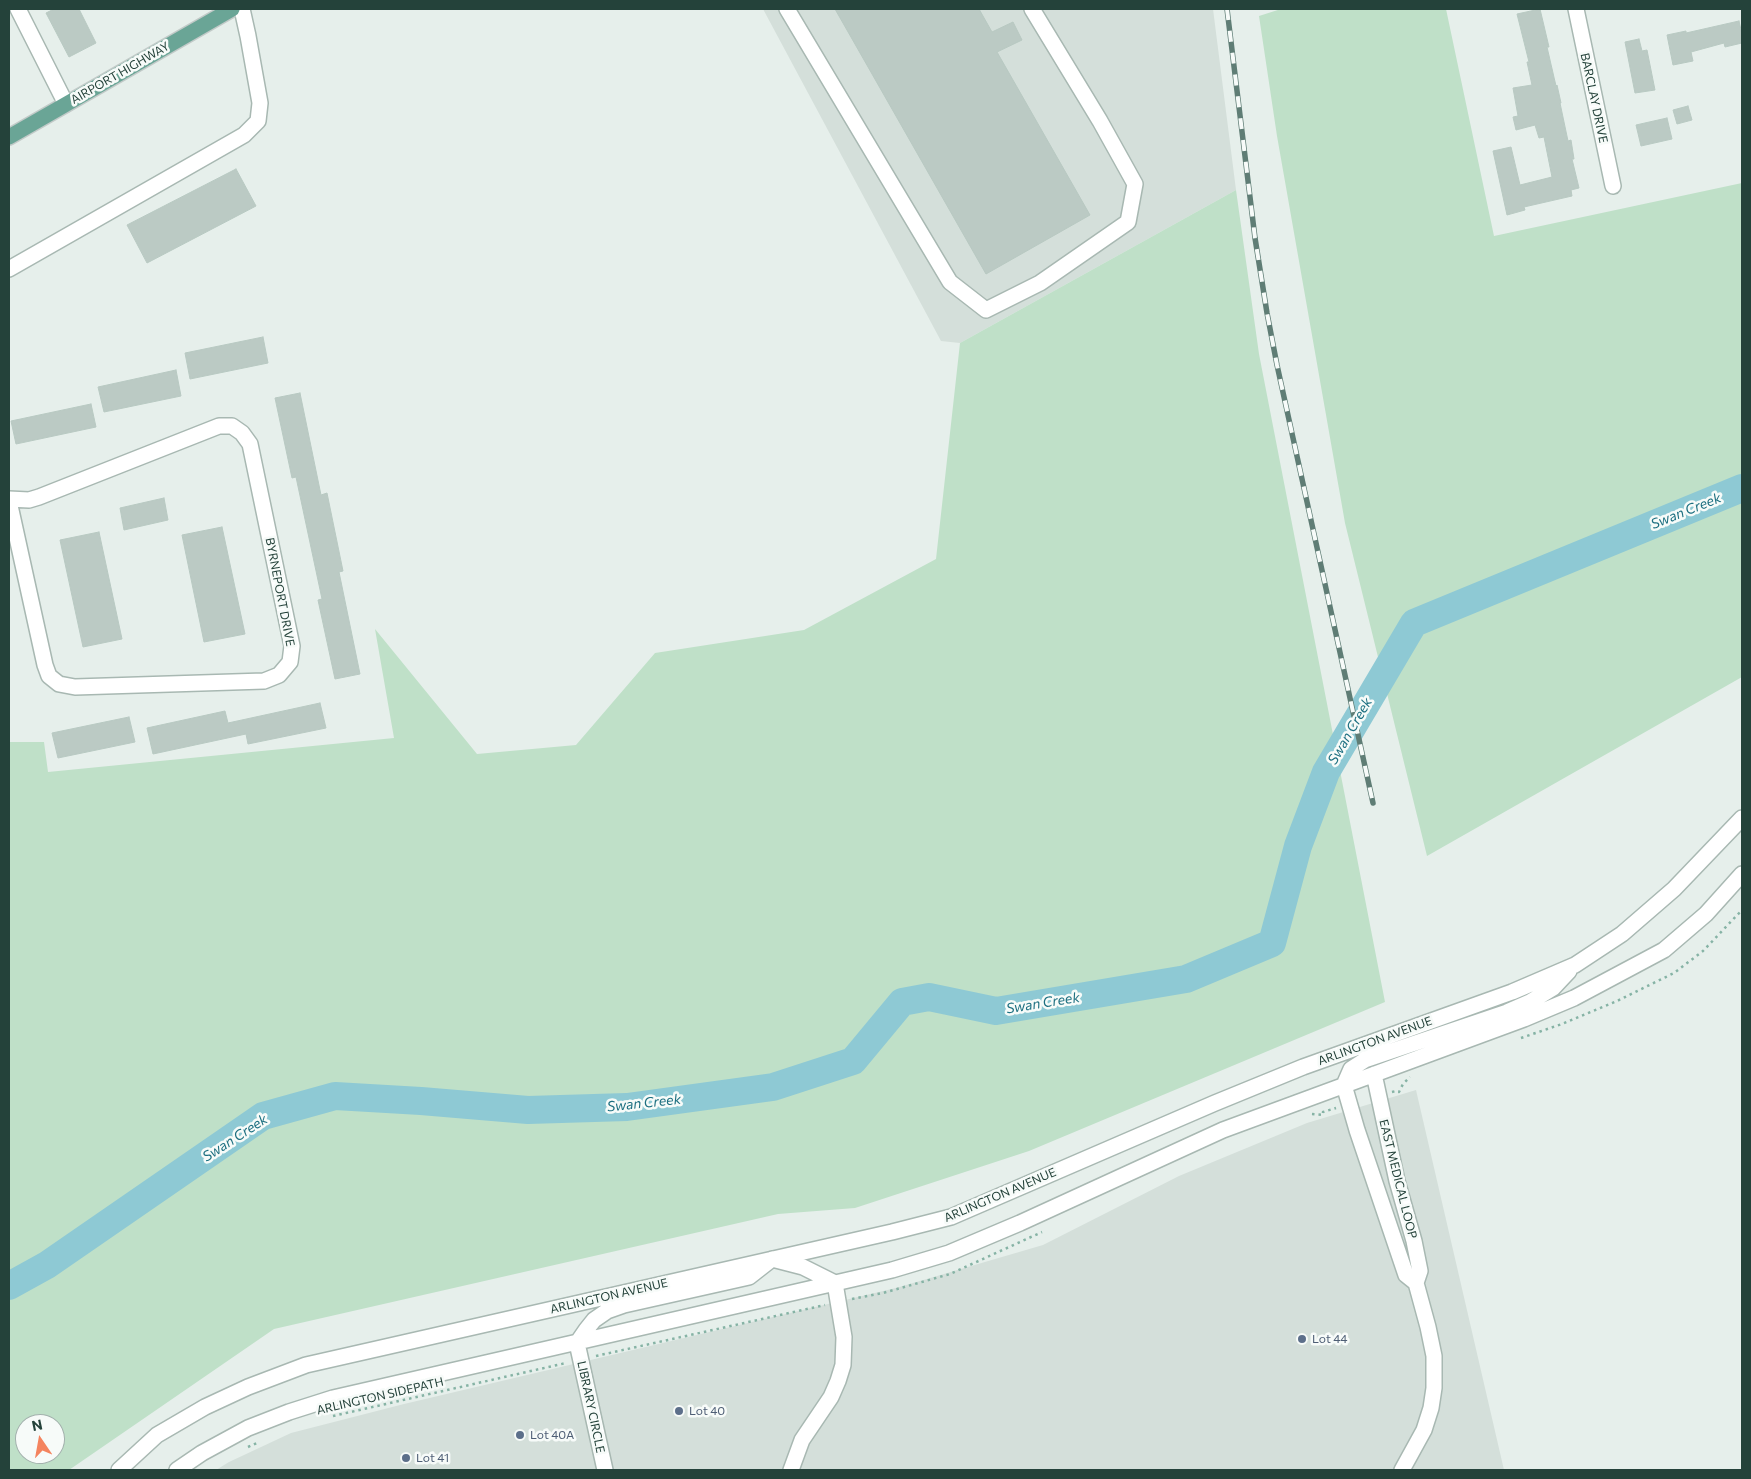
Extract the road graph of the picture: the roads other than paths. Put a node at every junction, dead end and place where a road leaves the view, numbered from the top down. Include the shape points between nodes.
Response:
1 (18, 9) edge
2 (232, 9) edge
3 (242, 9) edge
4 (787, 9) edge
5 (1032, 9) edge
6 (1581, 10) edge
7 (66, 104) junction
8 (9, 137) edge
9 (1613, 186) dead end
10 (9, 269) edge
11 (9, 500) edge
12 (1742, 818) edge
13 (1742, 874) edge
14 (1575, 965) junction
15 (1374, 1074) junction
16 (1344, 1085) junction
17 (772, 1259) junction
18 (835, 1283) junction
19 (1416, 1283) junction
20 (577, 1343) junction
21 (119, 1470) edge
22 (177, 1470) edge
23 (605, 1470) edge
24 (791, 1470) edge
25 (1402, 1470) edge

1 - 7 street
2 - 7 main road, AIRPORT HIGHWAY
3 - 10 street via 260,103 258,121 244,135
4 - 5 street via 950,282 986,310 1040,283 1128,222 1135,184
6 - 9 street, BARCLAY DRIVE
7 - 8 main road, AIRPORT HIGHWAY
11 - 11 street, BYRNEPORT DRIVE via 45,665 49,676 59,684 75,687 264,681 279,675 290,662 292,646 250,444 232,426 219,426 39,497
12 - 14 street, ARLINGTON AVENUE via 1674,889 1622,934
13 - 15 street via 1706,914 1664,950 1550,1009
14 - 16 street via 1553,988 1508,1012 1365,1060 1351,1069
14 - 17 street, ARLINGTON AVENUE via 1512,992 1214,1102 950,1217
15 - 16 street
15 - 19 street, EAST MEDICAL LOOP via 1397,1181 1414,1241 1420,1271
16 - 18 street via 1224,1130 949,1253
16 - 19 street, EAST MEDICAL LOOP via 1356,1130 1406,1275
17 - 18 street via 803,1267
17 - 20 street via 749,1277 607,1311 594,1320
17 - 21 street, ARLINGTON AVENUE via 306,1365 205,1407 157,1434
18 - 20 street
18 - 24 street via 844,1337 843,1365 831,1397 802,1440
19 - 25 street, EAST MEDICAL LOOP via 1433,1346 1434,1388 1424,1430
20 - 22 street via 333,1398 248,1428
20 - 23 street, LIBRARY CIRCLE

